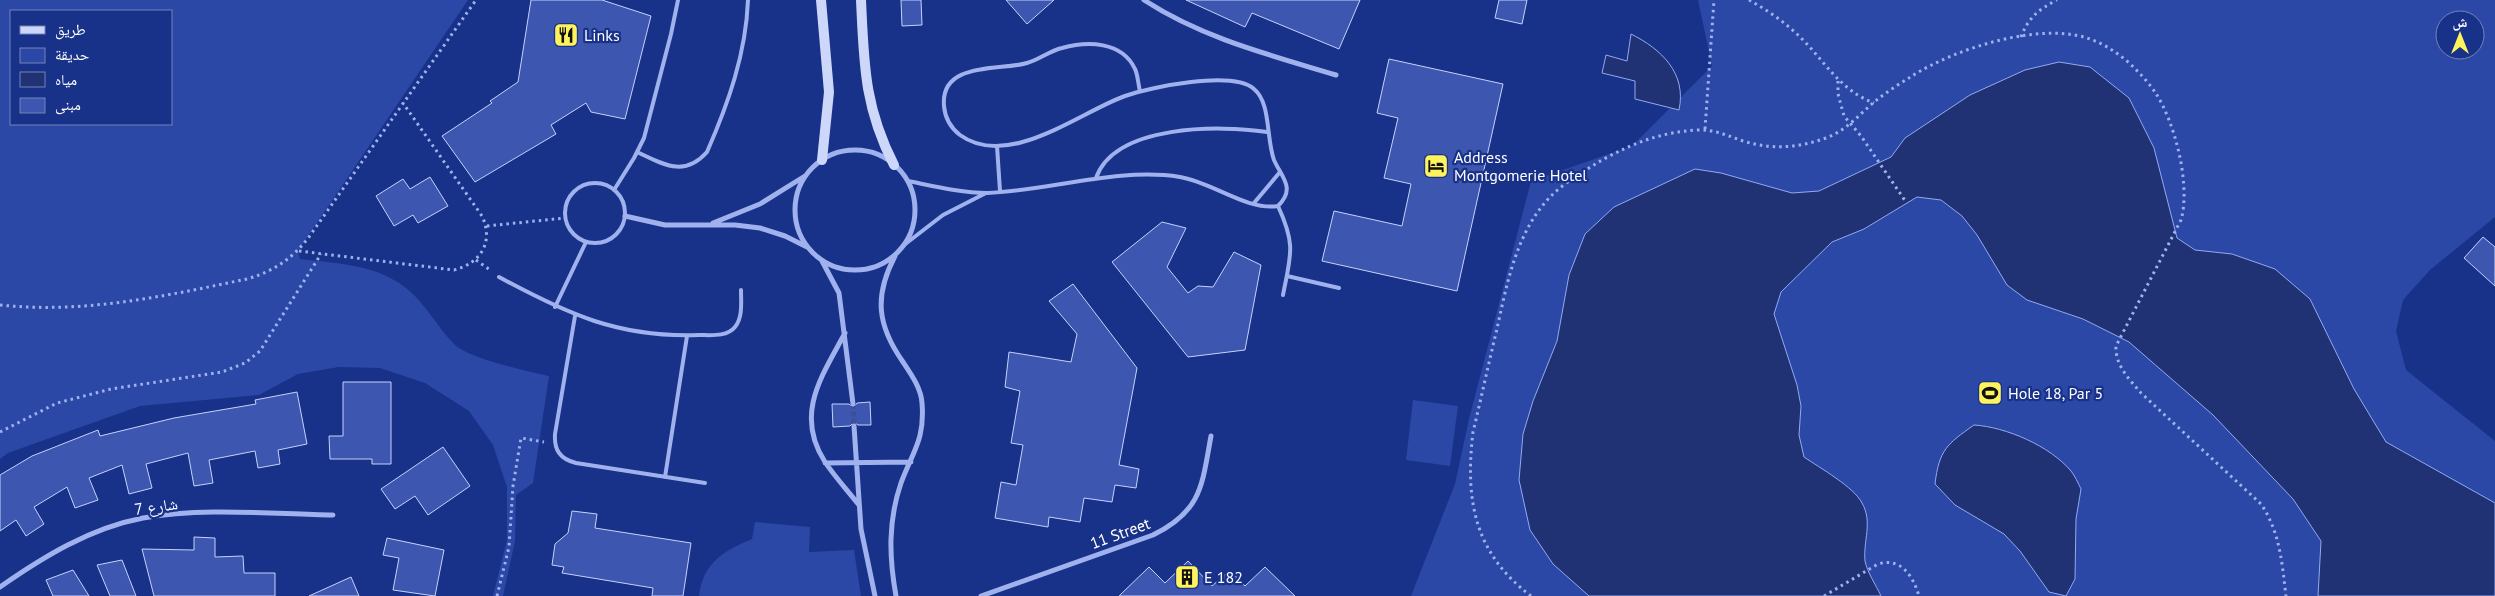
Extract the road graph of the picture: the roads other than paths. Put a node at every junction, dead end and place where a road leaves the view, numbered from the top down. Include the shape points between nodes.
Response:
1 (678, 0) edge
2 (748, 0) edge
3 (821, 0) edge
4 (861, 0) edge
5 (1144, 0) edge
6 (1336, 75) dead end
7 (1140, 91) junction
8 (1267, 132) junction
9 (997, 146) junction
10 (637, 152) junction
11 (822, 160) junction
12 (894, 165) junction
13 (1280, 172) junction
14 (805, 176) junction
15 (1096, 178) junction
16 (908, 181) junction
17 (614, 190) junction
18 (1000, 191) junction
19 (987, 193) junction
20 (1254, 203) junction
21 (1278, 206) junction
22 (625, 216) junction
23 (710, 225) junction
24 (586, 242) junction
25 (904, 245) junction
26 (807, 247) junction
27 (896, 254) junction
28 (822, 261) junction
29 (1287, 276) junction
30 (500, 277) dead end
31 (1339, 288) dead end
32 (741, 290) dead end
33 (1283, 295) dead end
34 (555, 307) junction
35 (575, 316) junction
36 (845, 333) junction
37 (687, 336) junction
38 (853, 404) tunnel mouth
39 (854, 426) tunnel mouth
40 (1211, 436) dead end
41 (825, 462) junction
42 (856, 462) junction
43 (911, 462) junction
44 (665, 477) junction
45 (705, 483) dead end
46 (859, 505) junction
47 (333, 515) dead end
48 (0, 587) edge
49 (875, 596) edge
50 (896, 596) edge
51 (981, 596) edge

1 - 10 lane via 648,124
2 - 10 lane via 734,83 707,152 699,161 677,167
3 - 11 street via 829,92
4 - 12 street via 873,118
5 - 6 street via 1196,28 1241,46
7 - 8 lane via 1186,82 1243,82 1261,96
7 - 9 lane via 1034,139
7 - 9 lane via 1135,69 1128,58 1106,45 1077,45 1013,68 966,72 945,91 943,105 946,118 965,138
8 - 13 lane
8 - 15 lane via 1216,127 1165,134 1113,154 1100,167
9 - 18 lane
10 - 17 lane
11 - 12 street via 840,152 859,150 878,155
11 - 14 street
12 - 16 street
13 - 20 lane
13 - 21 lane via 1288,190
14 - 23 street via 760,204
14 - 26 street via 797,193 794,212 798,231
15 - 18 lane
15 - 20 lane via 1183,178
16 - 19 lane
16 - 25 street via 915,213 912,230
17 - 22 lane via 621,199
17 - 24 lane via 596,183 586,184 569,198 565,208 569,229
18 - 19 lane
19 - 25 lane via 943,215
20 - 21 lane
21 - 29 lane via 1290,234
22 - 23 street via 664,225
22 - 24 lane via 622,226 611,238 596,243
23 - 26 street via 760,228
24 - 34 lane
25 - 27 street
26 - 28 street
27 - 28 street via 879,265 860,270 840,269
27 - 43 street via 886,274 881,318 888,340 914,378 922,400 923,424
28 - 36 street via 839,293
29 - 31 lane
29 - 33 lane
30 - 34 lane
32 - 37 lane via 741,312 733,329 725,334
34 - 35 lane
35 - 37 lane via 630,331
35 - 44 lane via 554,444 558,453 566,460
36 - 38 street
36 - 41 street via 815,389 811,408 816,446
37 - 44 lane
39 - 42 street
40 - 51 street, 11 Street via 1199,493 1188,511 1172,525 1153,535
41 - 42 street
41 - 46 street
42 - 43 street
42 - 46 street
43 - 50 street via 891,524 891,568
44 - 45 lane
46 - 49 street
47 - 48 street, شارع 7 via 196,513 142,518 91,534 51,553

